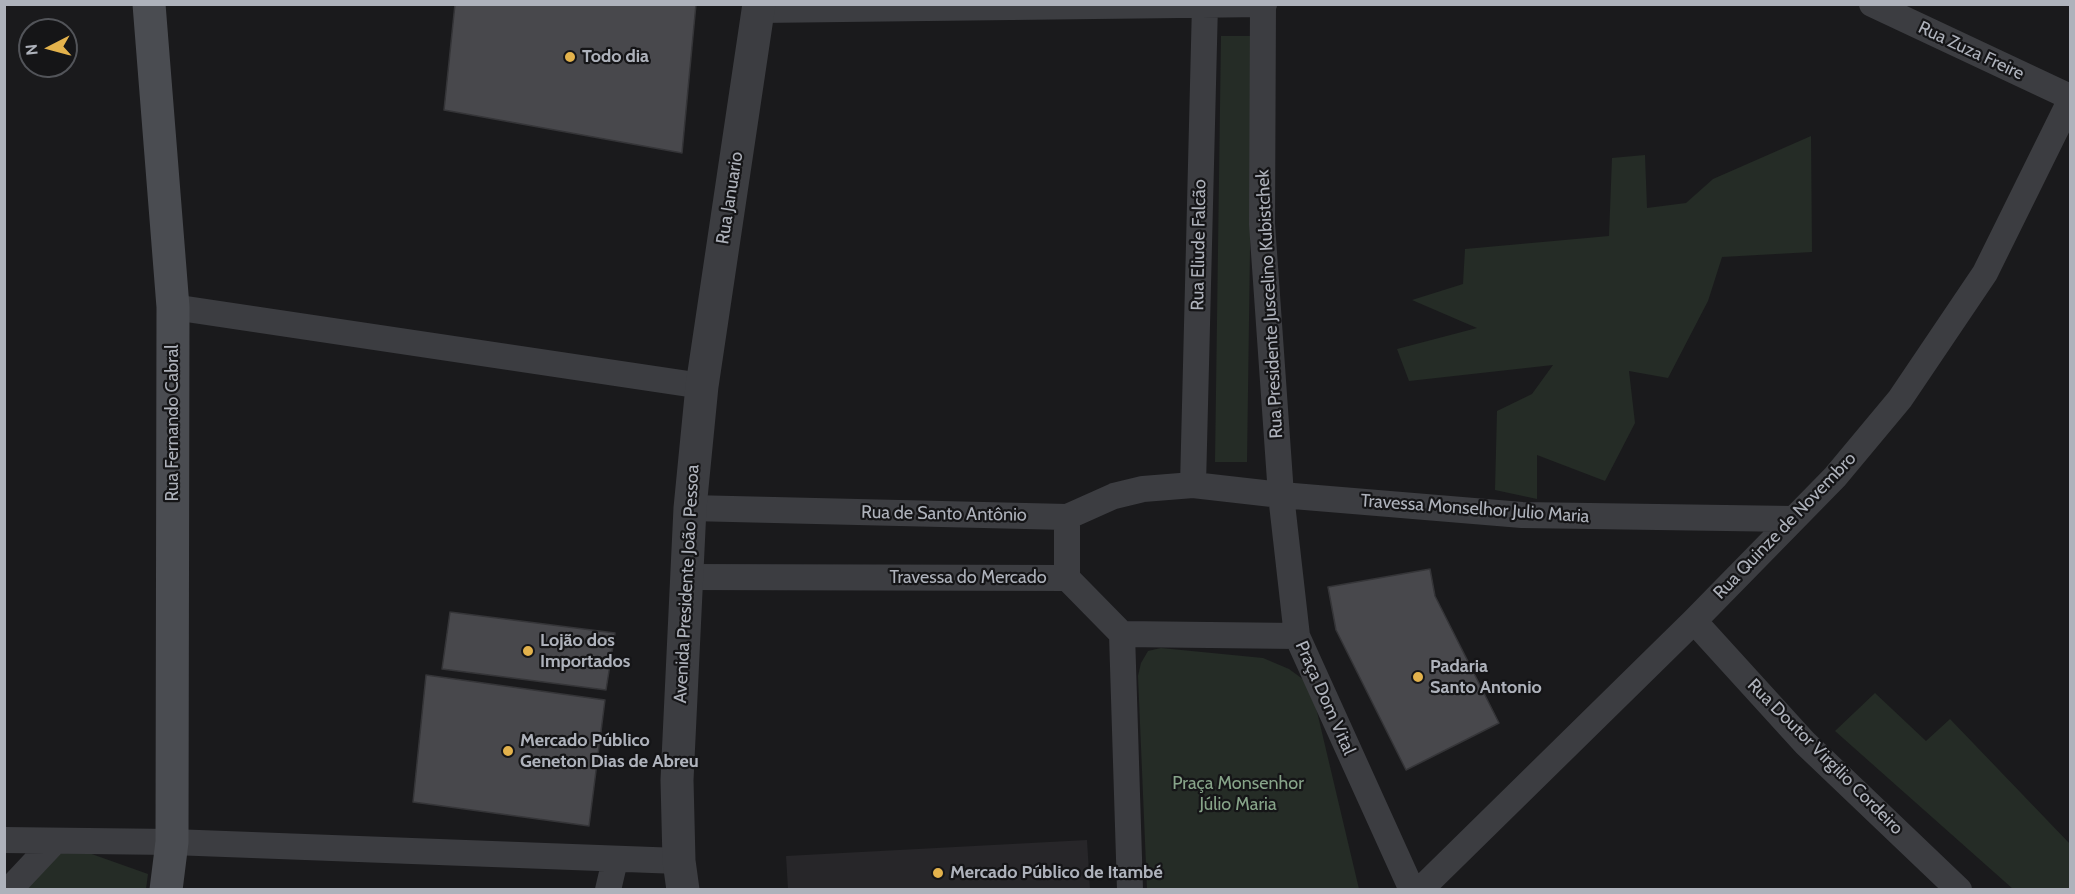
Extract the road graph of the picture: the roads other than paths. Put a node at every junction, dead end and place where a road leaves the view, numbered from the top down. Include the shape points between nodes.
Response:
1 (149, 4) edge
2 (1872, 4) edge
3 (1205, 5) edge
4 (1263, 5) edge
5 (759, 7) edge
6 (2070, 99) edge
7 (173, 308) junction
8 (702, 386) junction
9 (1193, 485) junction
10 (1281, 495) junction
11 (690, 508) junction
12 (1067, 517) junction
13 (1793, 519) junction
14 (686, 577) junction
15 (1067, 578) junction
16 (1694, 621) junction
17 (1122, 634) junction
18 (1297, 636) junction
19 (4, 840) edge
20 (55, 841) junction
21 (172, 843) junction
22 (615, 860) junction
23 (681, 875) edge
24 (9, 890) edge
25 (166, 890) edge
26 (608, 890) edge
27 (1131, 890) edge
28 (1412, 890) edge
29 (1420, 890) edge
30 (1959, 890) edge

1 - 7 main road, Rua Fernando Cabral
2 - 6 street, Rua Zuza Freire
3 - 4 street
3 - 5 street
3 - 9 street, Rua Eliude Falcão
4 - 10 street, Rua Presidente Juscelino Kubistchek via 1262,224
5 - 8 street, Rua Januario
6 - 13 street, Rua Quinze de Novembro via 1978,283 1900,399 1835,477
7 - 8 street
7 - 21 main road, Rua Fernando Cabral
8 - 11 street, Avenida Presidente João Pessoa
9 - 10 street, Travessa Monselhor Julio Maria
9 - 12 street, Rua de Santo Antônio via 1114,496
10 - 13 street, Travessa Monselhor Julio Maria via 1522,515
10 - 18 street, Praça Dom Vital
11 - 12 street, Rua de Santo Antônio
11 - 14 street, Avenida Presidente João Pessoa
12 - 15 street
13 - 16 street, Rua Quinze de Novembro
14 - 15 street, Travessa do Mercado
14 - 23 street, Avenida Presidente João Pessoa via 677,780
15 - 17 street, Travessa do Mercado
16 - 29 street, Rua Quinze de Novembro
16 - 30 street, Rua Doutor Virgilio Cordeiro via 1805,743
17 - 18 street
17 - 27 street
18 - 28 street, Praça Dom Vital
19 - 20 street
20 - 21 street
20 - 24 street
21 - 22 street
21 - 25 main road, Rua Fernando Cabral
22 - 23 street
22 - 26 street

